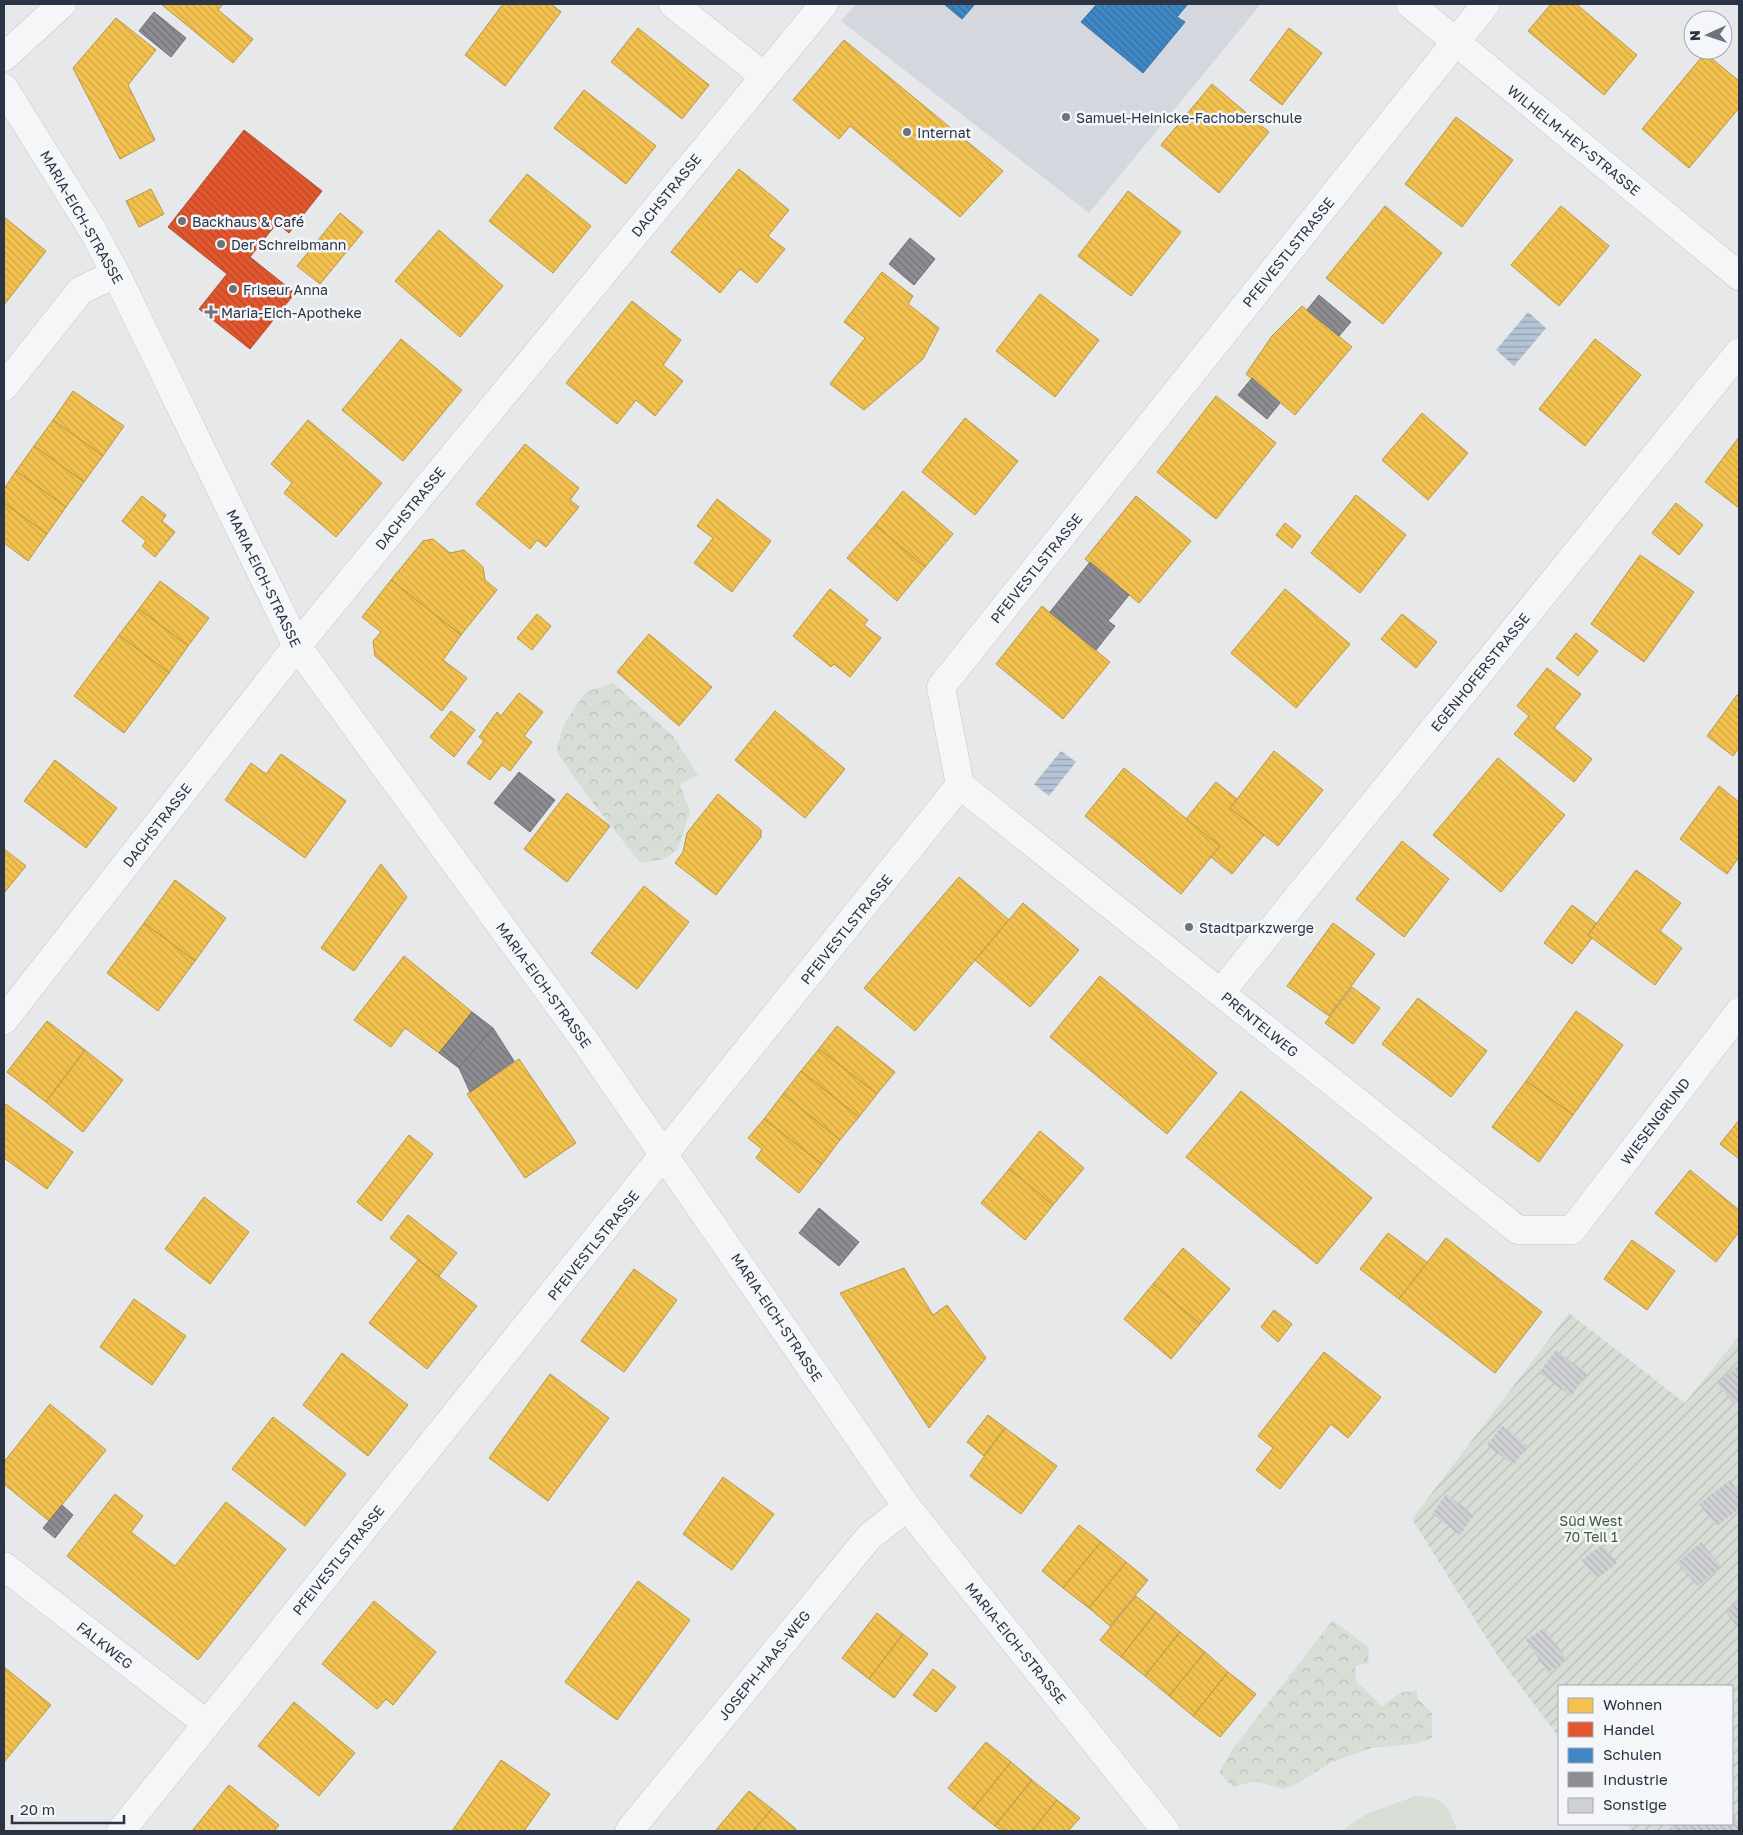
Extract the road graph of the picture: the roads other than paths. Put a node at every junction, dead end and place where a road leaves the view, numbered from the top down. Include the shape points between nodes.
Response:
1 (62, 4) edge
2 (673, 4) edge
3 (824, 4) edge
4 (1410, 4) edge
5 (1486, 4) edge
6 (1454, 42) junction
7 (4, 57) edge
8 (764, 76) junction
9 (4, 88) edge
10 (116, 274) junction
11 (1739, 276) edge
12 (1739, 352) edge
13 (4, 387) edge
14 (297, 646) junction
15 (960, 785) junction
16 (1221, 992) junction
17 (1739, 1012) edge
18 (4, 1020) edge
19 (665, 1154) junction
20 (1572, 1230) joint
21 (907, 1507) junction
22 (4, 1566) edge
23 (206, 1724) junction
24 (121, 1831) edge
25 (629, 1831) edge
26 (1166, 1831) edge

1 - 7 street
2 - 8 street
3 - 8 street, DACHSTRASSE
4 - 6 street, WILHELM-HEY-STRASSE
5 - 6 street, PFEIVESTLSTRASSE
6 - 11 street, WILHELM-HEY-STRASSE
6 - 15 street, PFEIVESTLSTRASSE via 941,687
8 - 14 street, DACHSTRASSE
9 - 10 street, MARIA-EICH-STRASSE
10 - 13 street via 81,290
10 - 14 street, MARIA-EICH-STRASSE
12 - 16 street, EGENHOFERSTRASSE
14 - 18 street, DACHSTRASSE
14 - 19 street, MARIA-EICH-STRASSE
15 - 16 street, PRENTELWEG
15 - 19 street, PFEIVESTLSTRASSE
16 - 20 street, PRENTELWEG via 1518,1230
17 - 20 street, WIESENGRUND
19 - 21 street, MARIA-EICH-STRASSE
19 - 23 street, PFEIVESTLSTRASSE
21 - 25 street, JOSEPH-HAAS-WEG via 869,1537
21 - 26 street, MARIA-EICH-STRASSE
22 - 23 street, FALKWEG
23 - 24 street, PFEIVESTLSTRASSE

